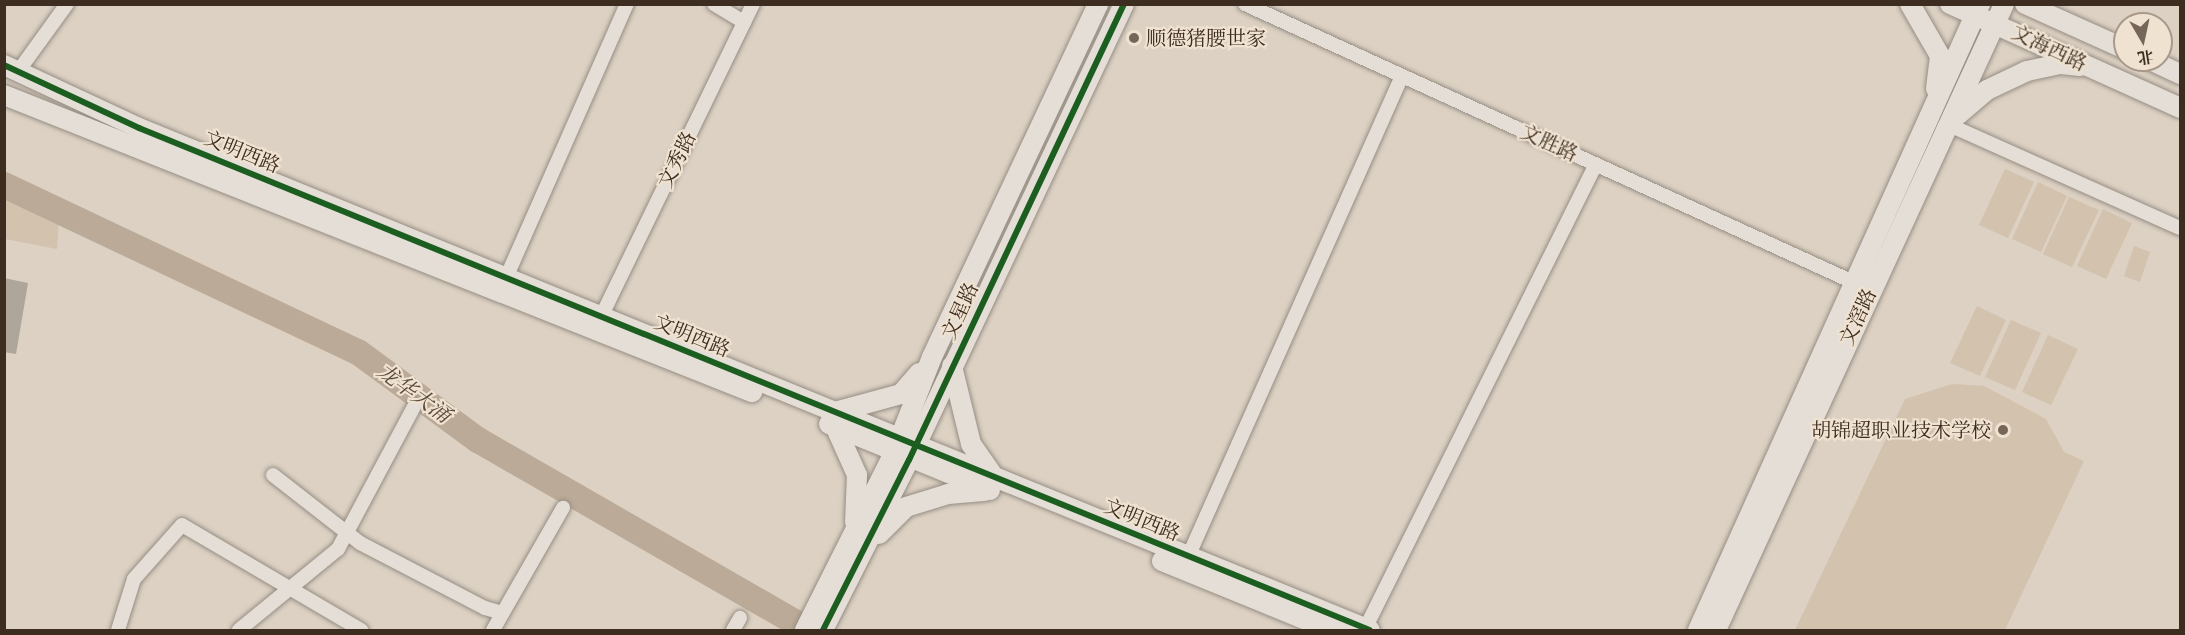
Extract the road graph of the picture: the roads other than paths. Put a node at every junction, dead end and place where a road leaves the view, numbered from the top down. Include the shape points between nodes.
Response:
1 (67, 4) edge
2 (627, 4) edge
3 (714, 4) edge
4 (753, 4) edge
5 (1098, 4) edge
6 (1124, 4) edge
7 (1245, 4) edge
8 (1910, 4) edge
9 (1950, 4) edge
10 (2004, 4) edge
11 (2025, 4) edge
12 (2062, 4) edge
13 (1977, 10) edge
14 (744, 22) junction
15 (1995, 22) junction
16 (2099, 37) junction
17 (2113, 43) edge
18 (2093, 68) junction
19 (11, 69) edge
20 (1402, 76) junction
21 (4, 95) edge
22 (2181, 108) edge
23 (1941, 118) junction
24 (1596, 164) junction
25 (2181, 228) edge
26 (506, 278) junction
27 (1853, 282) junction
28 (601, 316) junction
29 (932, 357) junction
30 (952, 366) junction
31 (415, 405) dead end
32 (835, 419) junction
33 (904, 449) junction
34 (273, 475) dead end
35 (994, 484) junction
36 (563, 508) dead end
37 (855, 528) junction
38 (349, 534) junction
39 (866, 547) junction
40 (1188, 557) junction
41 (291, 591) junction
42 (502, 613) junction
43 (815, 628) edge
44 (118, 630) edge
45 (239, 630) edge
46 (361, 630) edge
47 (493, 630) edge
48 (1331, 630) edge
49 (1368, 630) edge
50 (1698, 630) edge
51 (1716, 630) edge

1 - 19 street
2 - 26 street
3 - 14 street
4 - 14 street, 文秀路
5 - 29 street, 文星路
6 - 30 street, 文星路
7 - 20 street, 文胜路
8 - 23 street via 1940,56
9 - 13 street, 文海西路
10 - 15 street, 文滘路
11 - 16 street, 文海西路
12 - 16 street
13 - 15 street, 文海西路
13 - 23 street, 文滘路
14 - 28 street, 文秀路
15 - 18 street, 文海西路
15 - 23 street, 文滘路
16 - 17 street, 文海西路
18 - 22 street, 文海西路
18 - 23 street via 2061,64 2026,71
19 - 26 street, 文明西路
20 - 24 street, 文胜路
20 - 40 street
21 - 32 street, 文明西路
23 - 25 street
23 - 27 street, 文滘路
23 - 51 street, 文滘路
24 - 27 street, 文胜路
24 - 49 street
26 - 28 street, 文明西路
27 - 50 street, 文滘路
28 - 32 street, 文明西路
29 - 32 street via 901,394
29 - 33 street, 文星路
30 - 33 street, 文星路
30 - 35 street via 971,444
31 - 38 street via 386,453
32 - 33 street, 文明西路
32 - 37 street via 857,475
33 - 35 street, 文明西路
33 - 37 street, 文星路
33 - 39 street, 文星路
34 - 38 street
35 - 39 street via 906,507
35 - 40 street, 文明西路
35 - 48 street, 文明西路
36 - 42 street
37 - 43 street, 文星路
38 - 41 street
38 - 42 street via 484,609
39 - 43 street, 文星路
40 - 49 street, 文明西路
41 - 44 street via 195,529 177,526 135,579
41 - 45 street
41 - 46 street
42 - 47 street

